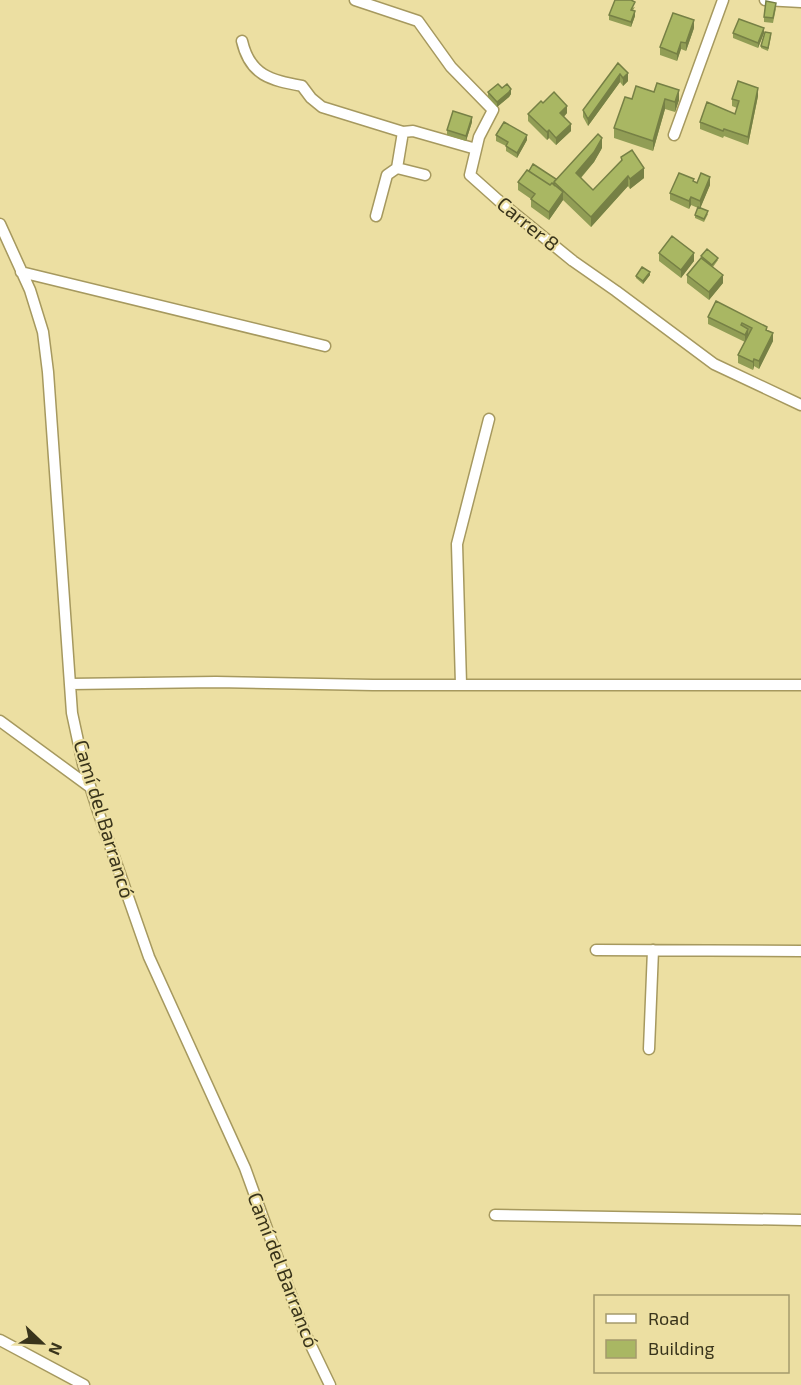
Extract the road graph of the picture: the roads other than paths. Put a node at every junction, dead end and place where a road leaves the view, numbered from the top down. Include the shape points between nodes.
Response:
1 (356, 0) edge
2 (723, 0) edge
3 (765, 0) edge
4 (801, 2) edge
5 (242, 41) dead end
6 (403, 132) junction
7 (674, 135) dead end
8 (476, 149) junction
9 (397, 168) junction
10 (425, 175) dead end
11 (376, 216) dead end
12 (0, 224) edge
13 (21, 272) junction
14 (325, 346) dead end
15 (801, 405) edge
16 (489, 419) dead end
17 (70, 684) junction
18 (461, 684) junction
19 (801, 685) edge
20 (0, 721) edge
21 (90, 787) junction
22 (596, 950) dead end
23 (653, 950) junction
24 (801, 951) edge
25 (649, 1049) dead end
26 (495, 1215) dead end
27 (801, 1220) edge
28 (0, 1340) edge
29 (84, 1385) edge
30 (330, 1385) edge

1 - 8 street, Carrer 8 via 418,21 451,67 493,110
2 - 7 street
3 - 4 street
5 - 6 street via 245,57 260,73 303,86 322,107
6 - 8 street via 413,131
6 - 9 street
8 - 15 street, Carrer 8 via 470,175 573,261 714,364
9 - 10 street
9 - 11 street via 387,174
12 - 13 street, Camí del Barrancó
13 - 14 street
13 - 17 street, Camí del Barrancó via 43,332 48,372
16 - 18 street via 457,544
17 - 18 street
17 - 21 street, Camí del Barrancó via 72,713
18 - 19 street
20 - 21 street
21 - 30 street, Camí del Barrancó via 150,957 245,1168 304,1331
22 - 23 street
23 - 24 street
23 - 25 street
26 - 27 street
28 - 29 street

